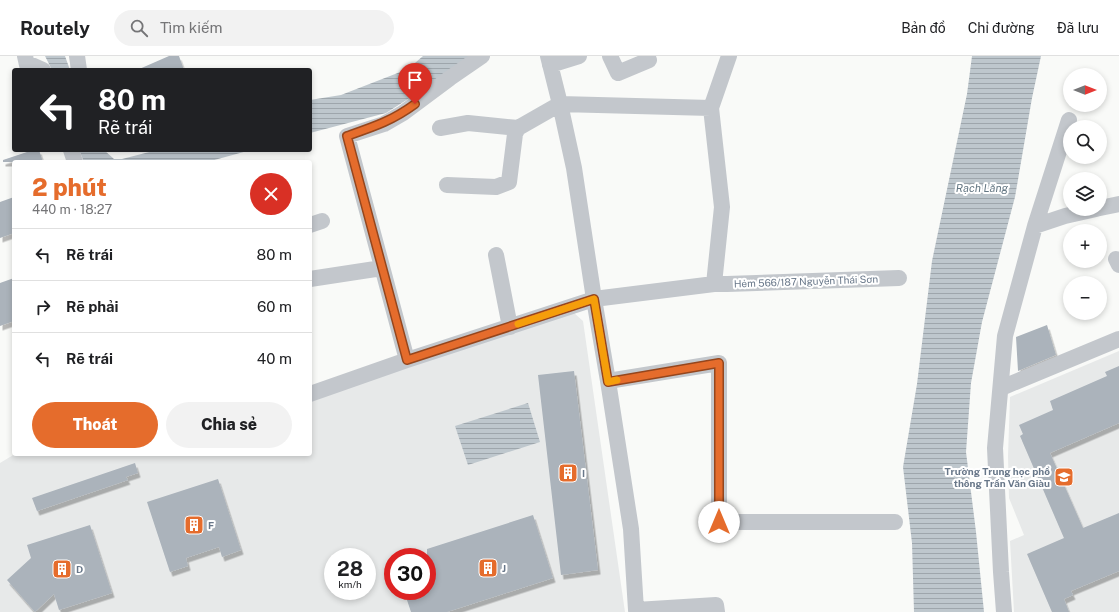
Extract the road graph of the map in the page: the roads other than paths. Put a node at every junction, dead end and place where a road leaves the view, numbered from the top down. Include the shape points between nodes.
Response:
1 (25, 56) edge
2 (77, 56) edge
3 (482, 56) edge
4 (579, 56) edge
5 (610, 56) edge
6 (729, 56) edge
7 (549, 60) edge
8 (649, 60) dead end
9 (38, 68) edge
10 (79, 68) edge
11 (560, 104) junction
12 (711, 108) junction
13 (440, 128) dead end
14 (518, 128) junction
15 (1063, 139) edge
16 (447, 185) dead end
17 (1119, 204) edge
18 (1107, 207) edge
19 (1066, 216) edge
20 (1035, 226) junction
21 (496, 255) dead end
22 (382, 268) junction
23 (898, 278) dead end
24 (312, 279) edge
25 (714, 284) junction
26 (594, 299) junction
27 (510, 327) junction
28 (1119, 339) edge
29 (407, 360) junction
30 (608, 382) junction
31 (1000, 388) junction
32 (312, 393) edge
33 (895, 522) dead end
34 (716, 609) edge
35 (636, 611) edge
36 (1004, 612) edge

1 - 9 street via 27,66
2 - 10 street
3 - 22 street via 403,113 384,124 347,136
4 - 7 street
5 - 8 street via 618,73
6 - 12 street
7 - 11 street
11 - 12 street
11 - 14 street
11 - 26 street via 574,168
12 - 25 street via 722,208
13 - 14 street via 468,123
14 - 16 street via 509,182 496,187
15 - 20 street
17 - 18 street
19 - 20 street
20 - 31 street via 1005,336
21 - 27 street
22 - 24 street
22 - 29 street
23 - 25 street, Hẻm 566/187 Nguyễn Thái Sơn
25 - 26 street, Hẻm 566/187 Nguyễn Thái Sơn
26 - 27 street, Hẻm 566/187 Nguyễn Thái Sơn
26 - 30 street
27 - 29 street, Hẻm 566/187 Nguyễn Thái Sơn
28 - 31 street
29 - 32 street, Hẻm 566/187 Nguyễn Thái Sơn
30 - 33 street via 719,363 719,522
30 - 35 street via 631,529
31 - 36 street via 995,448
34 - 35 street

